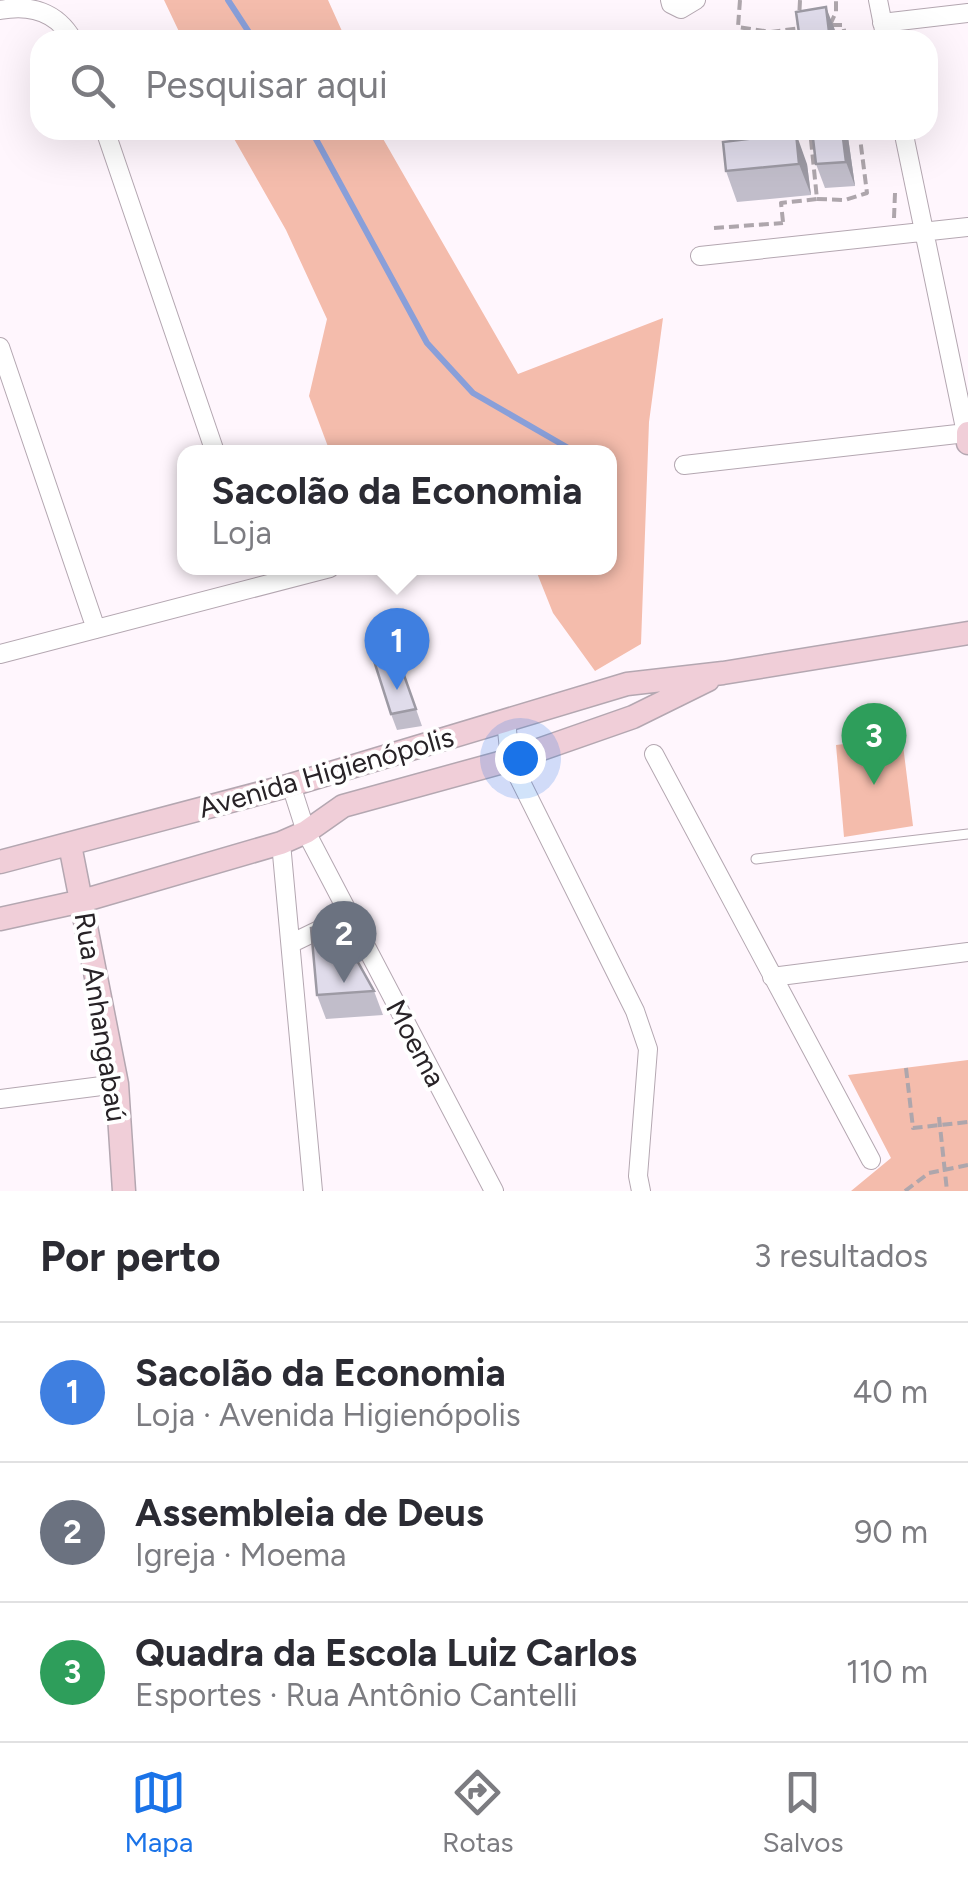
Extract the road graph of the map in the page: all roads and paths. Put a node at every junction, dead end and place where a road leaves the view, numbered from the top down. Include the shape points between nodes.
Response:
1 (670, 0) edge
2 (696, 0) edge
3 (740, 0) edge
4 (800, 0) edge
5 (836, 0) edge
6 (878, 0) edge
7 (0, 10) edge
8 (968, 13) edge
9 (832, 25) junction
10 (796, 29) junction
11 (64, 30) edge
12 (757, 30) edge
13 (787, 30) edge
14 (844, 30) edge
15 (884, 30) edge
16 (889, 30) edge
17 (108, 140) edge
18 (811, 140) edge
19 (860, 140) edge
20 (905, 140) edge
21 (816, 199) junction
22 (783, 222) junction
23 (968, 227) edge
24 (714, 228) dead end
25 (922, 232) junction
26 (783, 245) junction
27 (700, 256) dead end
28 (0, 347) edge
29 (967, 436) edge
30 (213, 445) edge
31 (684, 464) dead end
32 (257, 576) edge
33 (96, 628) junction
34 (968, 633) edge
35 (0, 654) edge
36 (723, 672) junction
37 (506, 720) junction
38 (654, 754) dead end
39 (510, 760) junction
40 (291, 784) junction
41 (306, 832) junction
42 (968, 834) edge
43 (281, 843) junction
44 (70, 845) junction
45 (756, 858) dead end
46 (0, 862) edge
47 (82, 901) junction
48 (0, 919) edge
49 (354, 924) junction
50 (292, 944) junction
51 (968, 952) edge
52 (772, 976) junction
53 (906, 1068) dead end
54 (117, 1084) junction
55 (0, 1098) edge
56 (939, 1118) dead end
57 (968, 1122) edge
58 (940, 1125) junction
59 (871, 1160) dead end
60 (968, 1165) edge
61 (945, 1169) junction
62 (124, 1191) edge
63 (313, 1191) edge
64 (494, 1191) edge
65 (641, 1191) edge
66 (905, 1191) edge
67 (948, 1191) edge

1 - 2 street via 681,9
3 - 12 path via 738,27
4 - 10 path
5 - 9 path
6 - 15 street
7 - 11 street via 22,7 51,16
8 - 16 street
9 - 10 path
9 - 14 path
10 - 13 path
17 - 30 street
18 - 21 path
19 - 21 path via 866,193
20 - 25 street
21 - 22 path via 781,203
22 - 24 path
22 - 26 path
23 - 25 street
25 - 26 street
25 - 29 street
26 - 27 street
28 - 33 street
29 - 31 street
32 - 33 street
33 - 35 street
34 - 36 main road
36 - 37 main road, Avenida Higienópolis via 627,684
36 - 39 main road, Avenida Higienópolis via 633,717
37 - 39 street
37 - 40 main road, Avenida Higienópolis
38 - 52 street
39 - 41 main road, Avenida Higienópolis via 344,806
39 - 65 street via 648,1049
40 - 41 street, Moema
40 - 44 main road, Avenida Higienópolis
41 - 43 main road, Avenida Higienópolis
41 - 49 street, Moema
42 - 45 lane
43 - 47 main road, Avenida Higienópolis
43 - 50 street
44 - 46 main road, Avenida Higienópolis
44 - 47 main road, Rua Anhangabaú
47 - 48 main road, Avenida Higienópolis
47 - 54 main road, Rua Anhangabaú
49 - 50 street via 321,929
49 - 64 street, Moema
50 - 63 street
51 - 52 street
52 - 59 street
53 - 58 path via 913,1128
54 - 55 street
54 - 62 main road, Rua Anhangabaú
56 - 58 path
57 - 58 path
58 - 61 path
60 - 61 path
61 - 66 path
61 - 67 path

